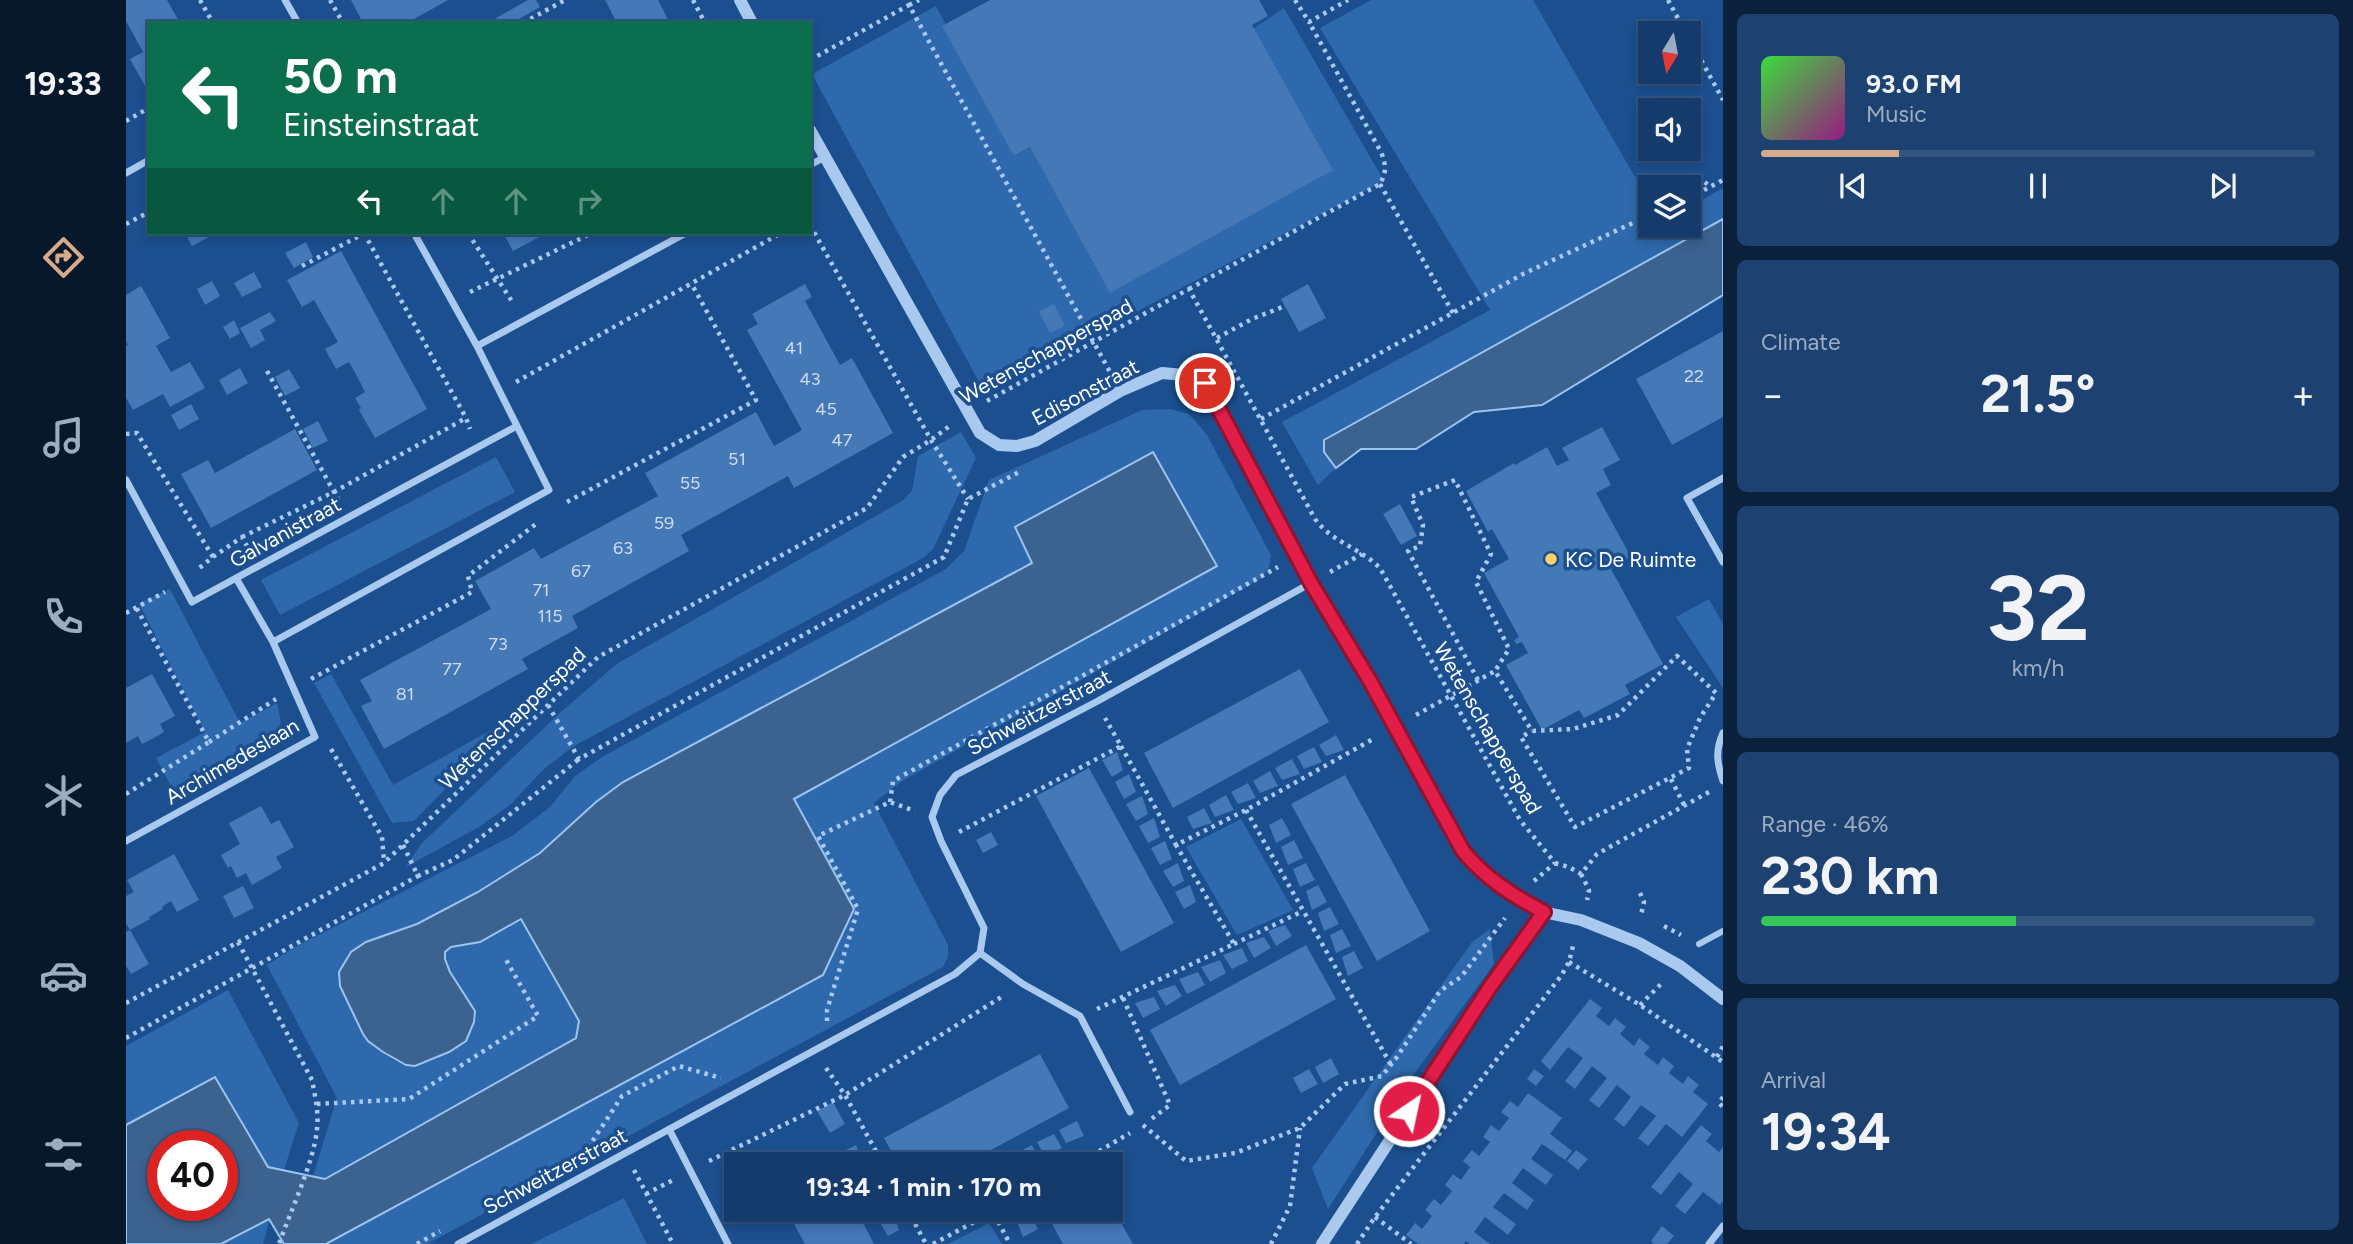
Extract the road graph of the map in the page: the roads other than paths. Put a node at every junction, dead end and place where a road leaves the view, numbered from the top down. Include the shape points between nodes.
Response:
1 (285, 0) edge
2 (740, 0) edge
3 (297, 21) edge
4 (751, 21) edge
5 (812, 134) edge
6 (825, 157) junction
7 (147, 161) edge
8 (812, 164) edge
9 (126, 173) edge
10 (415, 235) edge
11 (682, 235) edge
12 (477, 346) junction
13 (517, 426) junction
14 (1723, 478) edge
15 (126, 480) edge
16 (1723, 562) edge
17 (236, 578) junction
18 (1311, 583) junction
19 (273, 642) junction
20 (1723, 733) edge
21 (1723, 781) edge
22 (126, 841) edge
23 (1544, 912) junction
24 (1723, 931) edge
25 (1699, 944) dead end
26 (980, 953) junction
27 (1723, 999) edge
28 (1130, 1112) road end
29 (669, 1129) junction
30 (1723, 1226) edge
31 (458, 1244) edge
32 (728, 1244) edge
33 (1322, 1244) edge
34 (1709, 1244) edge

1 - 3 street
2 - 4 street
5 - 6 street, Edisonstraat
6 - 8 street
6 - 18 street, Edisonstraat via 981,433 999,445 1017,446 1035,441 1120,391 1162,373 1205,383
7 - 9 street
10 - 12 street
11 - 12 street
12 - 13 street
13 - 17 street, Galvanistraat
13 - 19 street via 550,490
14 - 16 street via 1687,498
15 - 17 street, Galvanistraat via 192,602
17 - 19 street, Archimedeslaan
18 - 23 street, Edisonstraat via 1463,851 1477,869
18 - 26 street, Schweitzerstraat via 956,775 940,795 932,817 984,928
19 - 22 street, Archimedeslaan via 315,737
20 - 21 street via 1717,763
23 - 27 street, Edisonstraat via 1581,920 1639,943 1680,966
23 - 33 street
24 - 25 street
26 - 28 street via 1080,1016
26 - 29 street, Schweitzerstraat via 955,974
29 - 31 street, Schweitzerstraat
29 - 32 street
30 - 34 street

